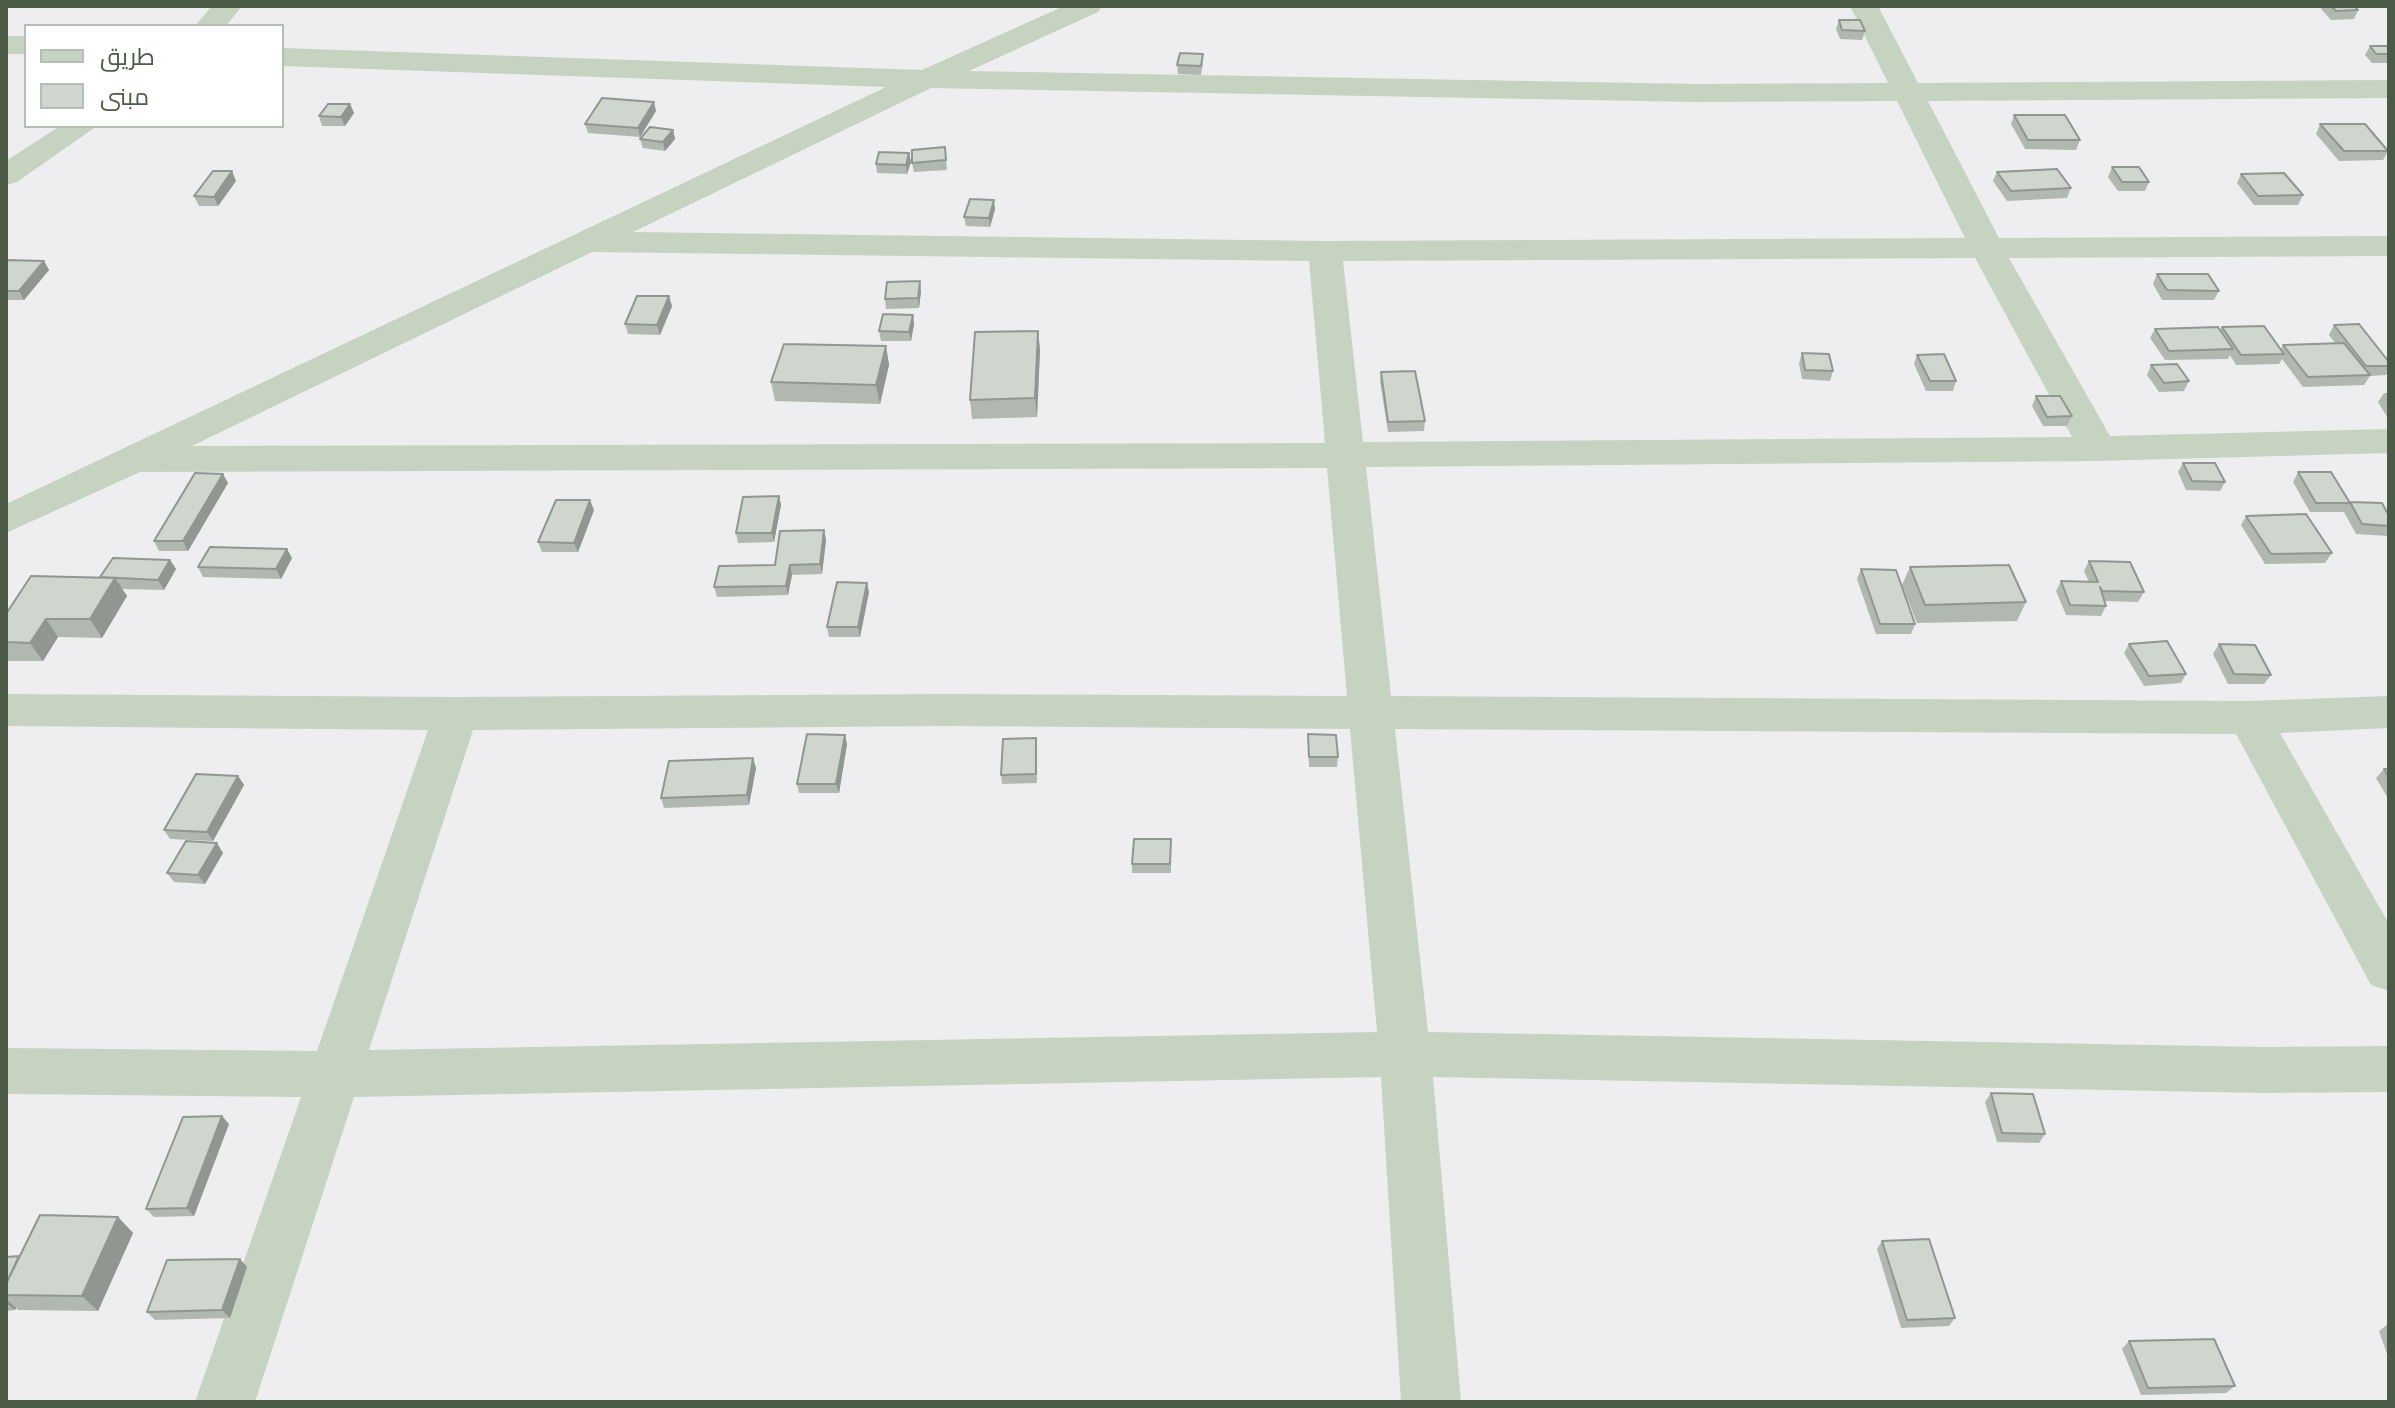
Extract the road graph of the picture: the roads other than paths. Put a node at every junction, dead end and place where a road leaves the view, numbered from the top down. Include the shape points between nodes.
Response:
1 (228, 6) edge
2 (1088, 6) edge
3 (1864, 6) edge
4 (212, 24) edge
5 (284, 57) edge
6 (926, 79) junction
7 (2389, 89) edge
8 (1907, 94) junction
9 (78, 128) edge
10 (6, 175) edge
11 (586, 242) junction
12 (2389, 246) edge
13 (1988, 250) junction
14 (1325, 251) junction
15 (2389, 441) edge
16 (2098, 449) junction
17 (1348, 455) junction
18 (134, 459) junction
19 (6, 520) edge
20 (6, 710) edge
21 (2389, 712) edge
22 (1371, 713) junction
23 (456, 714) junction
24 (2249, 718) junction
25 (2389, 970) edge
26 (1405, 1054) junction
27 (2389, 1069) edge
28 (6, 1071) edge
29 (338, 1074) junction
30 (225, 1402) edge
31 (1431, 1402) edge

1 - 4 street
2 - 6 street
3 - 8 street
5 - 6 street
6 - 8 street
6 - 11 street
7 - 8 street
8 - 13 street
9 - 10 street
11 - 14 street
11 - 18 street
12 - 13 street
13 - 14 street
13 - 16 street
14 - 17 street
15 - 16 street
16 - 17 street
17 - 18 street
17 - 22 street
18 - 19 street
20 - 23 street
21 - 24 street
22 - 23 street
22 - 24 street
22 - 26 street
23 - 29 street
24 - 25 street
26 - 27 street
26 - 29 street
26 - 31 street
28 - 29 street
29 - 30 street

